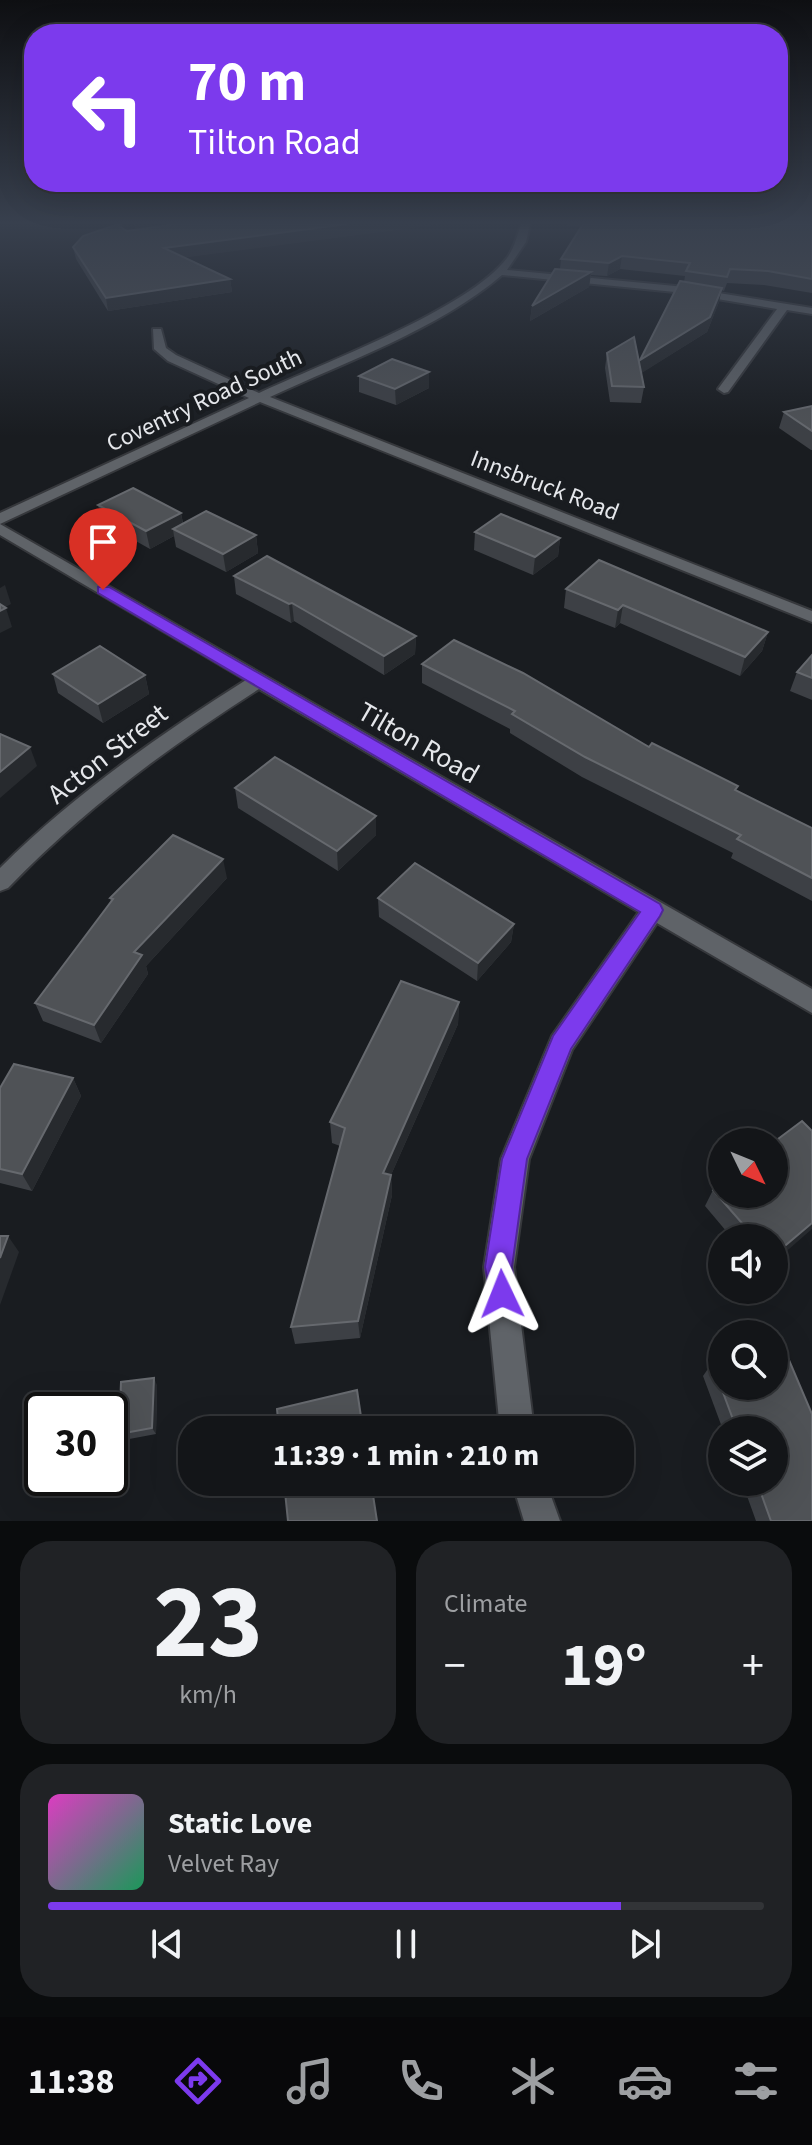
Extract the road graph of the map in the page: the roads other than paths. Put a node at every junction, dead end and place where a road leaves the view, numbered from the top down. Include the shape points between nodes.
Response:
1 (469, 295) edge
2 (711, 295) edge
3 (784, 307) junction
4 (812, 311) edge
5 (157, 331) dead end
6 (724, 389) dead end
7 (260, 398) junction
8 (0, 519) edge
9 (0, 529) edge
10 (812, 617) edge
11 (258, 681) junction
12 (0, 882) edge
13 (653, 910) junction
14 (812, 1002) edge
15 (515, 1416) edge
16 (534, 1496) edge
17 (542, 1521) edge

1 - 7 street, Coventry Road South
2 - 3 street
3 - 4 street
3 - 6 street
5 - 7 street, Innsbruck Road via 160,349 172,358
7 - 8 street, Coventry Road South
7 - 10 street, Innsbruck Road
9 - 11 street, Tilton Road
11 - 12 street, Acton Street via 164,739 92,793
11 - 13 street, Tilton Road
13 - 14 street, Tilton Road
13 - 15 street via 561,1044 515,1159 499,1267
16 - 17 street

